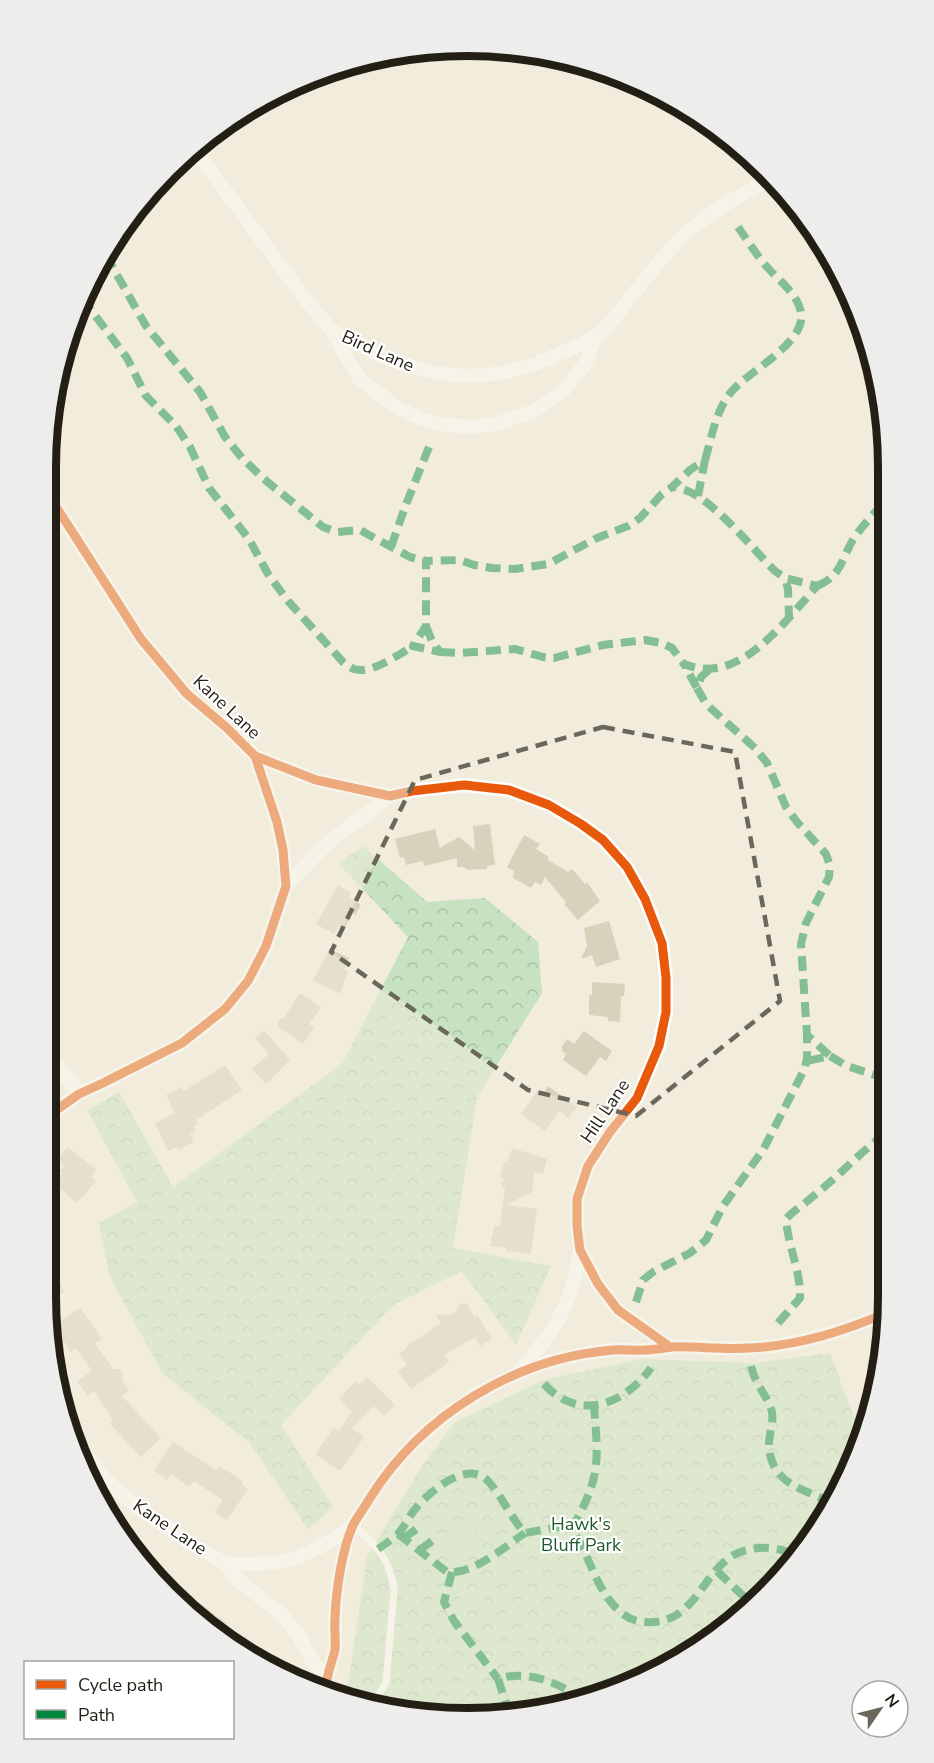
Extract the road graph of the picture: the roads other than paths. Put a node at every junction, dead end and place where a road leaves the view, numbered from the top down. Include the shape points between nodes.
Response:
1 (199, 155) edge
2 (764, 182) edge
3 (331, 330) junction
4 (597, 335) junction
5 (56, 507) edge
6 (255, 756) junction
7 (390, 796) junction
8 (286, 886) junction
9 (56, 1062) edge
10 (79, 1094) junction
11 (56, 1110) edge
12 (580, 1250) junction
13 (878, 1316) edge
14 (670, 1347) junction
15 (519, 1371) junction
16 (90, 1461) edge
17 (353, 1525) junction
18 (226, 1564) junction
19 (326, 1683) edge
20 (376, 1697) edge

1 - 3 street, Bird Lane
2 - 4 street, Bird Lane via 684,235
3 - 4 street, Bird Lane via 366,350 416,369 466,376 492,375 541,363
3 - 4 street, Bird Lane via 360,380 379,396 422,419 473,427 519,417 564,390 585,364
5 - 6 street, Kane Lane via 156,658 187,694
6 - 7 street via 316,780
6 - 8 street, Kane Lane via 277,822
7 - 8 street via 329,842
7 - 12 street, Hill Lane via 464,785 508,790 549,805 603,840 627,867 645,898 662,943 666,1012 658,1046 637,1098 588,1166 577,1199
8 - 10 street, Kane Lane via 266,946 248,981 225,1009 182,1043
9 - 10 street
10 - 11 street, Kane Lane
12 - 14 street via 618,1310
12 - 15 street via 564,1308 540,1347
13 - 14 street via 810,1341 749,1348
14 - 15 street via 613,1350
15 - 17 street via 486,1388 434,1425 383,1477
16 - 18 street, Kane Lane via 140,1509
17 - 18 street, Kane Lane via 325,1546 300,1557 276,1563
17 - 19 street via 339,1577 335,1648
17 - 20 lane via 386,1559 393,1576 386,1683
18 - 19 street, Kane Lane via 237,1579 282,1615 298,1634

